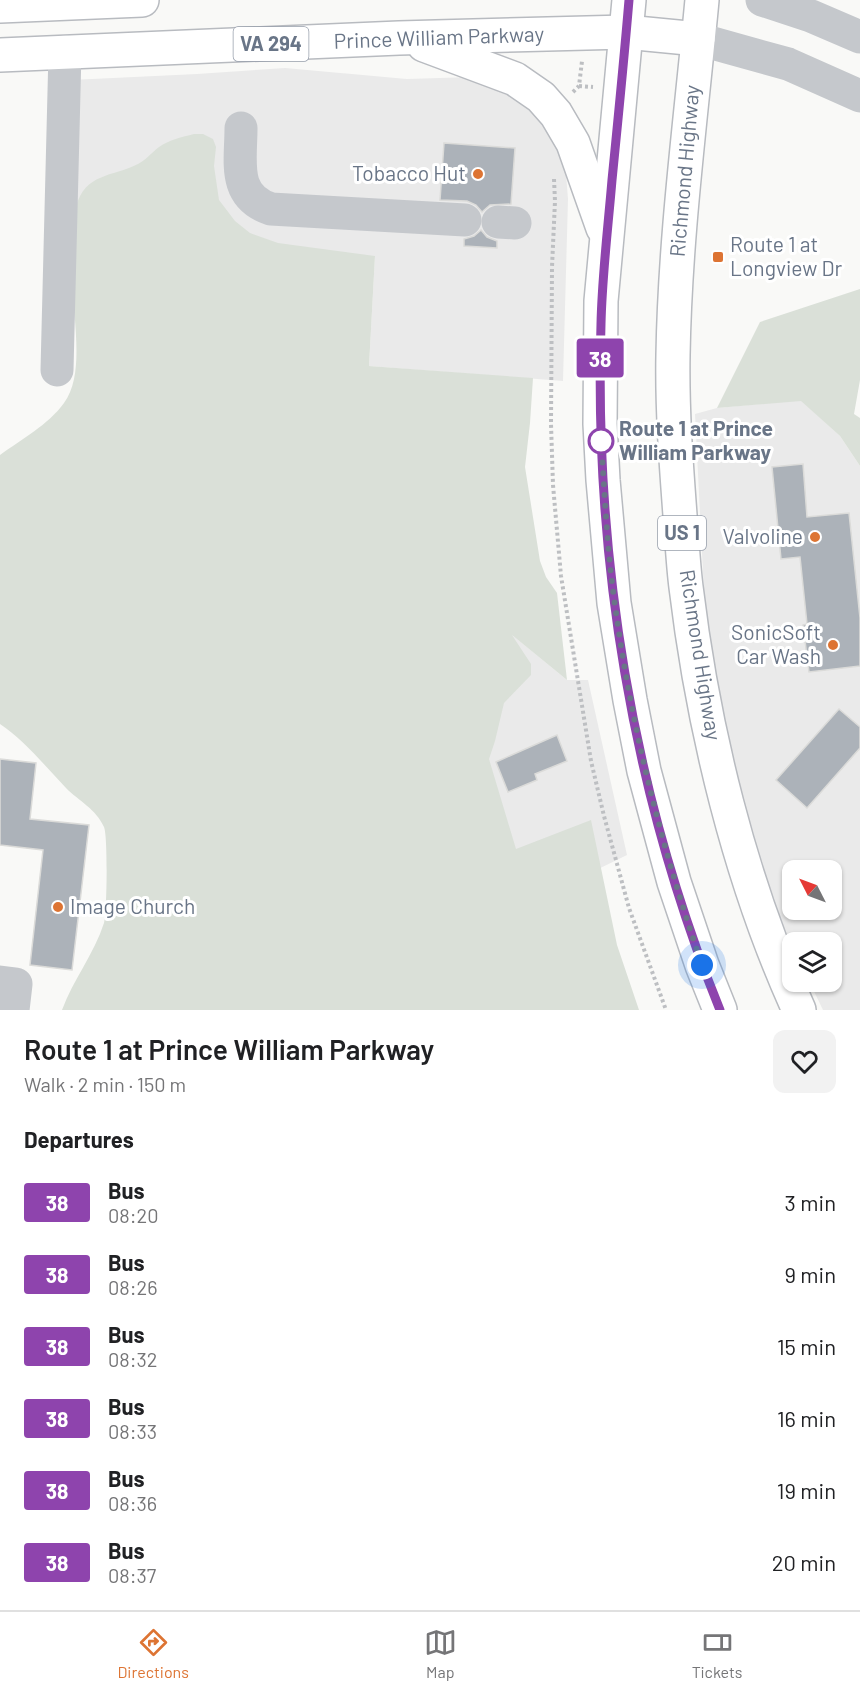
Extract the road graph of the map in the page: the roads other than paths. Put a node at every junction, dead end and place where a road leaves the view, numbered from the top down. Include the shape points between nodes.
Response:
1 (142, 0) edge
2 (702, 0) edge
3 (762, 0) edge
4 (0, 6) edge
5 (628, 16) edge
6 (860, 37) edge
7 (399, 38) junction
8 (698, 39) junction
9 (64, 52) junction
10 (0, 55) edge
11 (800, 69) junction
12 (860, 85) edge
13 (860, 96) edge
14 (241, 128) dead end
15 (465, 220) dead end
16 (607, 239) junction
17 (57, 370) dead end
18 (0, 982) edge
19 (13, 1010) edge
20 (720, 1010) edge
21 (799, 1010) edge

1 - 4 main road
2 - 8 main road, Richmond Highway / US 1
3 - 6 street
5 - 7 main road, Prince William Parkway / VA 294
5 - 8 main road, Prince William Parkway / VA 294
5 - 16 main road
7 - 9 main road, Prince William Parkway / VA 294
7 - 16 main road via 515,79 541,97 573,143
8 - 11 street
8 - 21 main road, Richmond Highway / US 1 via 677,263 673,356 676,466 686,587 708,718 736,836 766,928
9 - 10 main road, Prince William Parkway / VA 294
9 - 17 street
11 - 12 street
11 - 13 street
14 - 15 street via 242,183 253,201 262,206 272,210
16 - 20 main road via 600,423 614,603 657,822 698,954
18 - 19 street via 16,984

